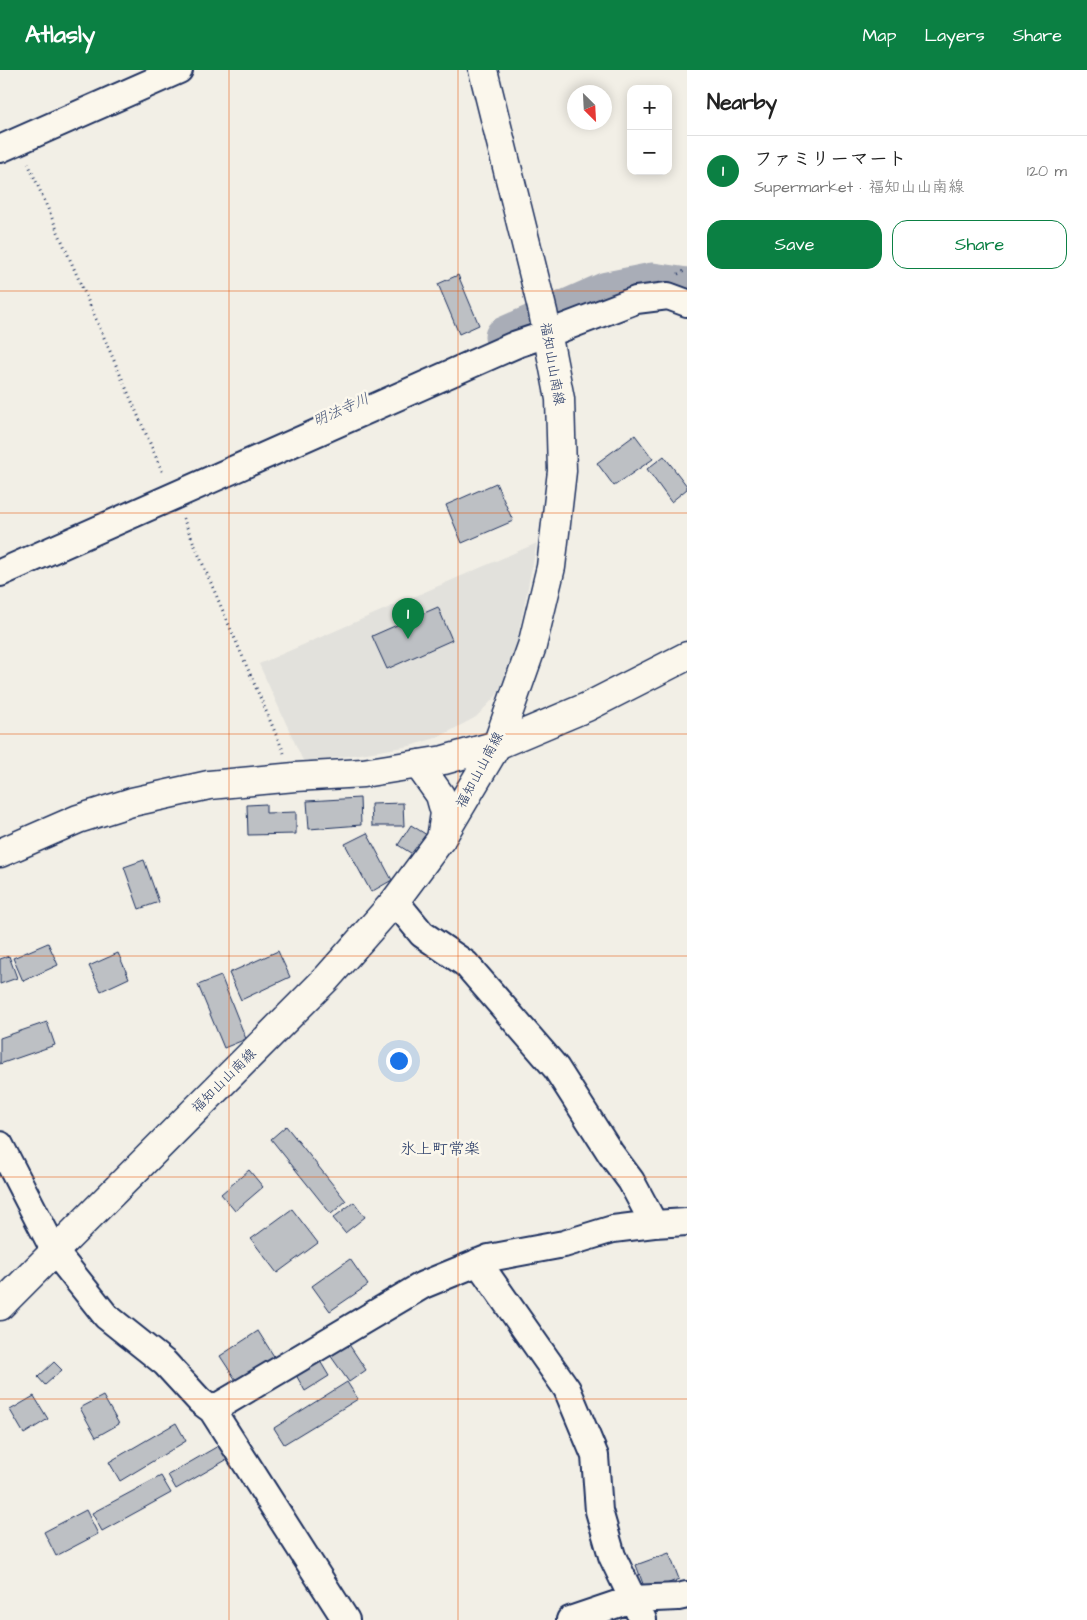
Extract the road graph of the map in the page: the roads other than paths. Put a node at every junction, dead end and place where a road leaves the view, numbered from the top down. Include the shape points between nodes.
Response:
1 (179, 70) edge
2 (483, 70) edge
3 (9, 145) edge
4 (687, 304) edge
5 (545, 324) junction
6 (0, 573) edge
7 (687, 656) edge
8 (497, 745) junction
9 (418, 764) junction
10 (442, 839) junction
11 (0, 853) edge
12 (394, 901) junction
13 (0, 1145) edge
14 (687, 1222) edge
15 (654, 1224) junction
16 (55, 1252) junction
17 (478, 1262) junction
18 (0, 1306) edge
19 (212, 1410) junction
20 (687, 1595) edge
21 (638, 1609) edge
22 (346, 1620) edge
23 (570, 1620) edge

1 - 3 street
2 - 5 main road, 福知山山南線
4 - 5 street via 668,296 636,300
5 - 6 street via 517,344 169,488
5 - 8 main road, 福知山山南線 via 560,400 562,471 551,567 532,646
7 - 8 main road via 587,707
8 - 9 main road
8 - 10 main road, 福知山山南線
9 - 10 main road via 440,795 445,814
9 - 11 main road via 363,773 209,785 132,802 78,819
10 - 12 main road, 福知山山南線
12 - 15 street via 422,934 466,964 556,1068 610,1154 631,1181
12 - 16 main road, 福知山山南線 via 327,978
13 - 16 street
14 - 15 street
15 - 17 street via 614,1229 564,1244
16 - 18 main road, 福知山山南線
16 - 19 street via 106,1316 165,1364
17 - 19 street via 423,1285
17 - 21 street via 567,1389 595,1456 599,1511 612,1556
19 - 22 street
20 - 21 street
21 - 23 street

